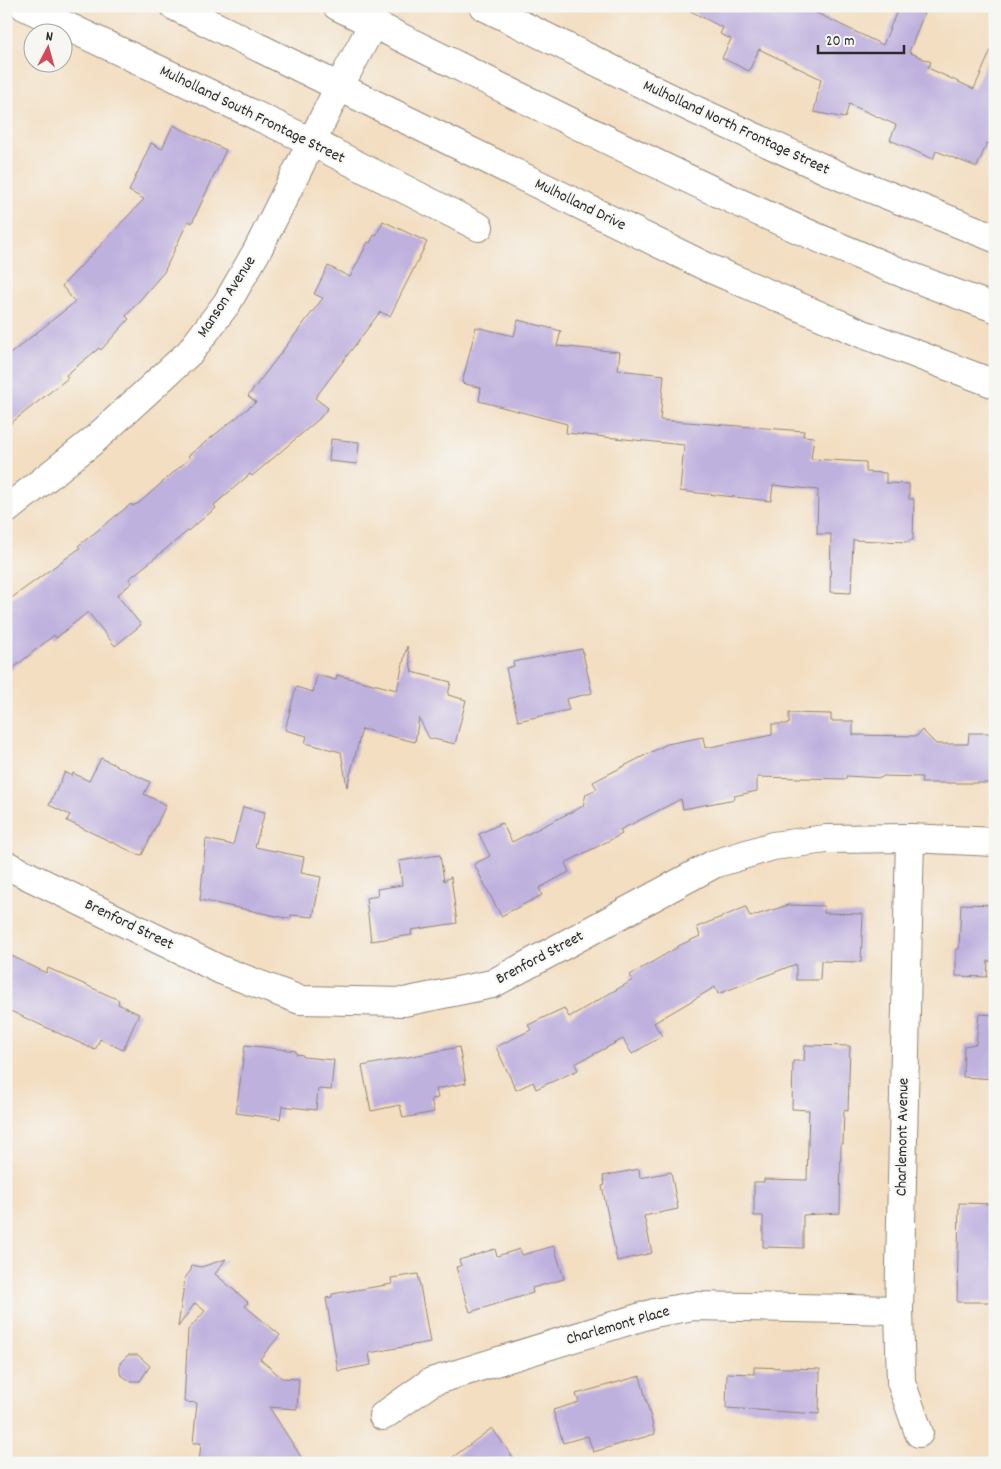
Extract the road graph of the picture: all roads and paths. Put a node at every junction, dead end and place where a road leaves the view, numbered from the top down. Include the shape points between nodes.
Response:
1 (24, 6) edge
2 (174, 6) edge
3 (337, 6) edge
4 (483, 6) edge
5 (374, 24) junction
6 (339, 87) junction
7 (312, 142) junction
8 (479, 227) dead end
9 (995, 238) edge
10 (995, 308) edge
11 (995, 384) edge
12 (6, 510) edge
13 (910, 838) junction
14 (995, 842) edge
15 (6, 865) edge
16 (899, 1310) junction
17 (383, 1416) dead end
18 (919, 1434) dead end

1 - 7 street, Mulholland South Frontage Street
2 - 6 street, Mulholland Drive
3 - 5 street
4 - 9 street, Mulholland North Frontage Street via 842,178
5 - 6 street, Manson Avenue
5 - 10 street via 744,205 890,268
6 - 7 street, Manson Avenue
6 - 11 street, Mulholland Drive via 712,269 862,334
7 - 8 street, Mulholland South Frontage Street
7 - 12 street, Manson Avenue via 258,250 227,303 190,352 94,440
13 - 14 street, Brenford Street
13 - 15 street, Brenford Street via 826,839 773,846 714,864 492,984 404,1002 300,1000 222,970
13 - 16 street, Charlemont Avenue
16 - 17 street, Charlemont Place via 694,1306 654,1313 431,1382
16 - 18 street, Charlemont Avenue via 901,1382

